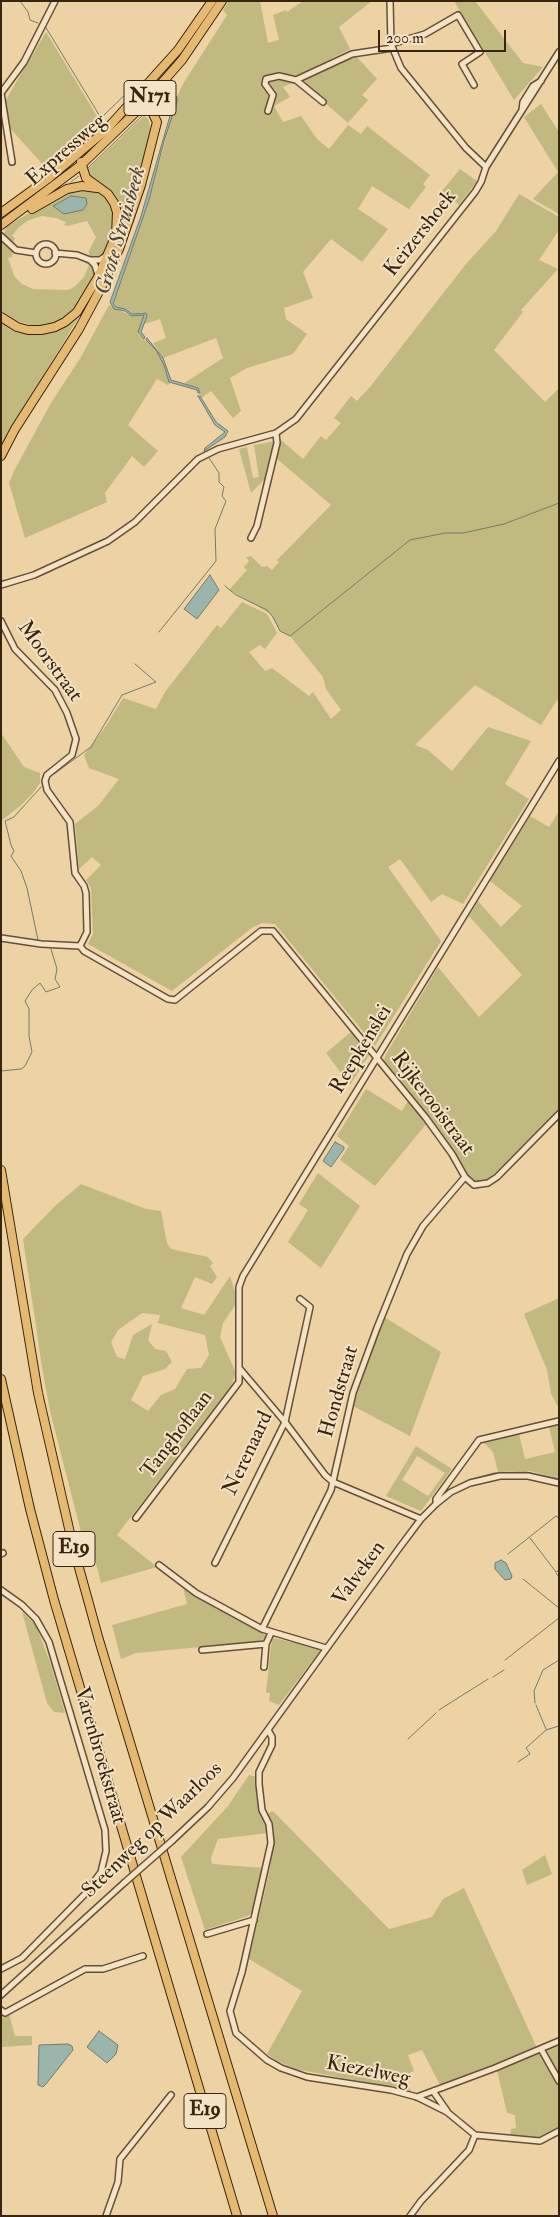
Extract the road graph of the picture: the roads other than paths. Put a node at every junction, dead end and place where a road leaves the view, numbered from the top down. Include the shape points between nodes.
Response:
1 (55, 1) edge
2 (212, 1) edge
3 (222, 1) edge
4 (390, 1) edge
5 (392, 46) junction
6 (559, 52) edge
7 (296, 80) junction
8 (474, 84) dead end
9 (149, 98) junction
10 (323, 102) dead end
11 (132, 104) junction
12 (140, 108) junction
13 (268, 112) dead end
14 (156, 128) junction
15 (82, 152) junction
16 (12, 162) dead end
17 (81, 165) junction
18 (486, 167) junction
19 (100, 189) junction
20 (1, 213) edge
21 (18, 214) junction
22 (1, 225) edge
23 (1, 236) edge
24 (36, 253) junction
25 (56, 253) junction
26 (108, 254) junction
27 (90, 260) junction
28 (98, 277) junction
29 (1, 317) edge
30 (276, 433) junction
31 (1, 456) edge
32 (251, 538) dead end
33 (1, 585) edge
34 (1, 621) edge
35 (559, 761) edge
36 (1, 938) edge
37 (80, 946) junction
38 (377, 1057) junction
39 (559, 1114) edge
40 (1, 1170) edge
41 (465, 1176) junction
42 (300, 1299) dead end
43 (240, 1368) junction
44 (1, 1379) edge
45 (559, 1421) edge
46 (285, 1422) junction
47 (333, 1482) junction
48 (559, 1484) edge
49 (436, 1504) junction
50 (136, 1518) dead end
51 (421, 1519) junction
52 (215, 1563) dead end
53 (159, 1565) dead end
54 (1, 1590) edge
55 (262, 1629) junction
56 (271, 1633) junction
57 (266, 1644) junction
58 (326, 1648) junction
59 (202, 1650) dead end
60 (264, 1667) dead end
61 (268, 1730) junction
62 (254, 1920) junction
63 (207, 1934) dead end
64 (143, 1956) dead end
65 (1, 1970) edge
66 (1, 1995) edge
67 (1, 2010) edge
68 (559, 2041) edge
69 (541, 2049) junction
70 (559, 2081) edge
71 (433, 2090) junction
72 (171, 2095) dead end
73 (417, 2097) junction
74 (447, 2112) junction
75 (559, 2131) edge
76 (475, 2135) junction
77 (106, 2216) edge
78 (237, 2216) edge
79 (273, 2216) edge
80 (410, 2216) edge

1 - 16 street via 24,62 2,93
2 - 11 highway, Expressweg / N171 via 178,50
3 - 9 highway, Expressweg / N171 via 182,60
4 - 5 street
5 - 7 street via 352,54
5 - 8 street via 425,34 458,15 480,52 462,64
5 - 18 street via 401,68 460,141
6 - 18 street, Keizershoek
7 - 10 street
7 - 13 street via 279,76 266,79 265,84 273,95
9 - 12 highway, Expressweg / N171
9 - 14 highway
11 - 12 highway
11 - 15 highway, Expressweg / N171
12 - 14 highway via 151,116
12 - 17 highway, Expressweg / N171
14 - 31 highway via 138,194 107,275 79,329
15 - 17 highway
15 - 20 highway, Expressweg / N171
17 - 19 highway via 86,178
17 - 21 highway, Expressweg / N171
18 - 30 street, Keizershoek via 475,192 302,412
19 - 21 highway via 82,186 67,189 28,212
19 - 26 highway via 112,200 117,212 116,235
21 - 22 highway, Expressweg / N171
23 - 24 street via 16,250
24 - 25 street via 46,244 52,246
24 - 25 street via 38,260 46,264
25 - 27 street
26 - 27 street via 100,260
26 - 28 highway
27 - 28 street
28 - 29 highway via 77,312 55,327 28,330
30 - 32 street via 277,443 257,526
30 - 33 street, Keizershoek via 223,448 198,459 121,533 71,559
34 - 37 street, Moorstraat via 15,649 55,690 76,739 72,754 47,775 45,782 70,822 75,873 86,893 87,932
35 - 38 street, Reepkenslei
36 - 37 street
37 - 38 street, Rijkerooistraat via 168,999 175,1000 261,931 274,931
38 - 41 street, Rijkerooistraat via 431,1124
38 - 43 street, Reepkenslei via 243,1276 239,1287
39 - 41 street via 490,1182 477,1186
40 - 79 highway, E19 via 38,1393 73,1546
41 - 47 street, Hondstraat via 424,1226 407,1254 353,1393
42 - 46 street, Nerenaard via 310,1306
43 - 46 street
43 - 50 street, Tanghoflaan via 239,1382
44 - 78 highway, E19 via 30,1509 69,1652
45 - 49 street via 479,1440 436,1499
46 - 47 street
46 - 52 street, Nerenaard
47 - 51 street
47 - 55 street, Hondstraat
48 - 49 street via 528,1476 500,1476 470,1483
49 - 51 street, Valveken
51 - 58 street, Valveken
53 - 55 street via 196,1593
54 - 65 street, Varenbroekstraat via 36,1619 49,1642 105,1830 106,1851 101,1872 85,1894 22,1958
55 - 56 street
56 - 57 street
56 - 58 street
57 - 59 street
57 - 60 street
58 - 61 street, Steenweg op Waarloos
61 - 62 street, Kiezelweg via 272,1745 259,1772 259,1798 269,1824 271,1844
61 - 66 street, Steenweg op Waarloos, bridge via 208,1807
62 - 63 street
62 - 73 street, Kiezelweg via 230,2011 236,2033 281,2068 307,2077
64 - 67 street via 103,1969 85,1969 5,2012
68 - 69 street
69 - 70 street
69 - 71 street
71 - 73 street
71 - 74 street
72 - 77 street via 120,2159 118,2182
73 - 74 street, Kiezelweg
74 - 76 street, Kiezelweg
75 - 76 street via 540,2141
76 - 80 street via 469,2150

